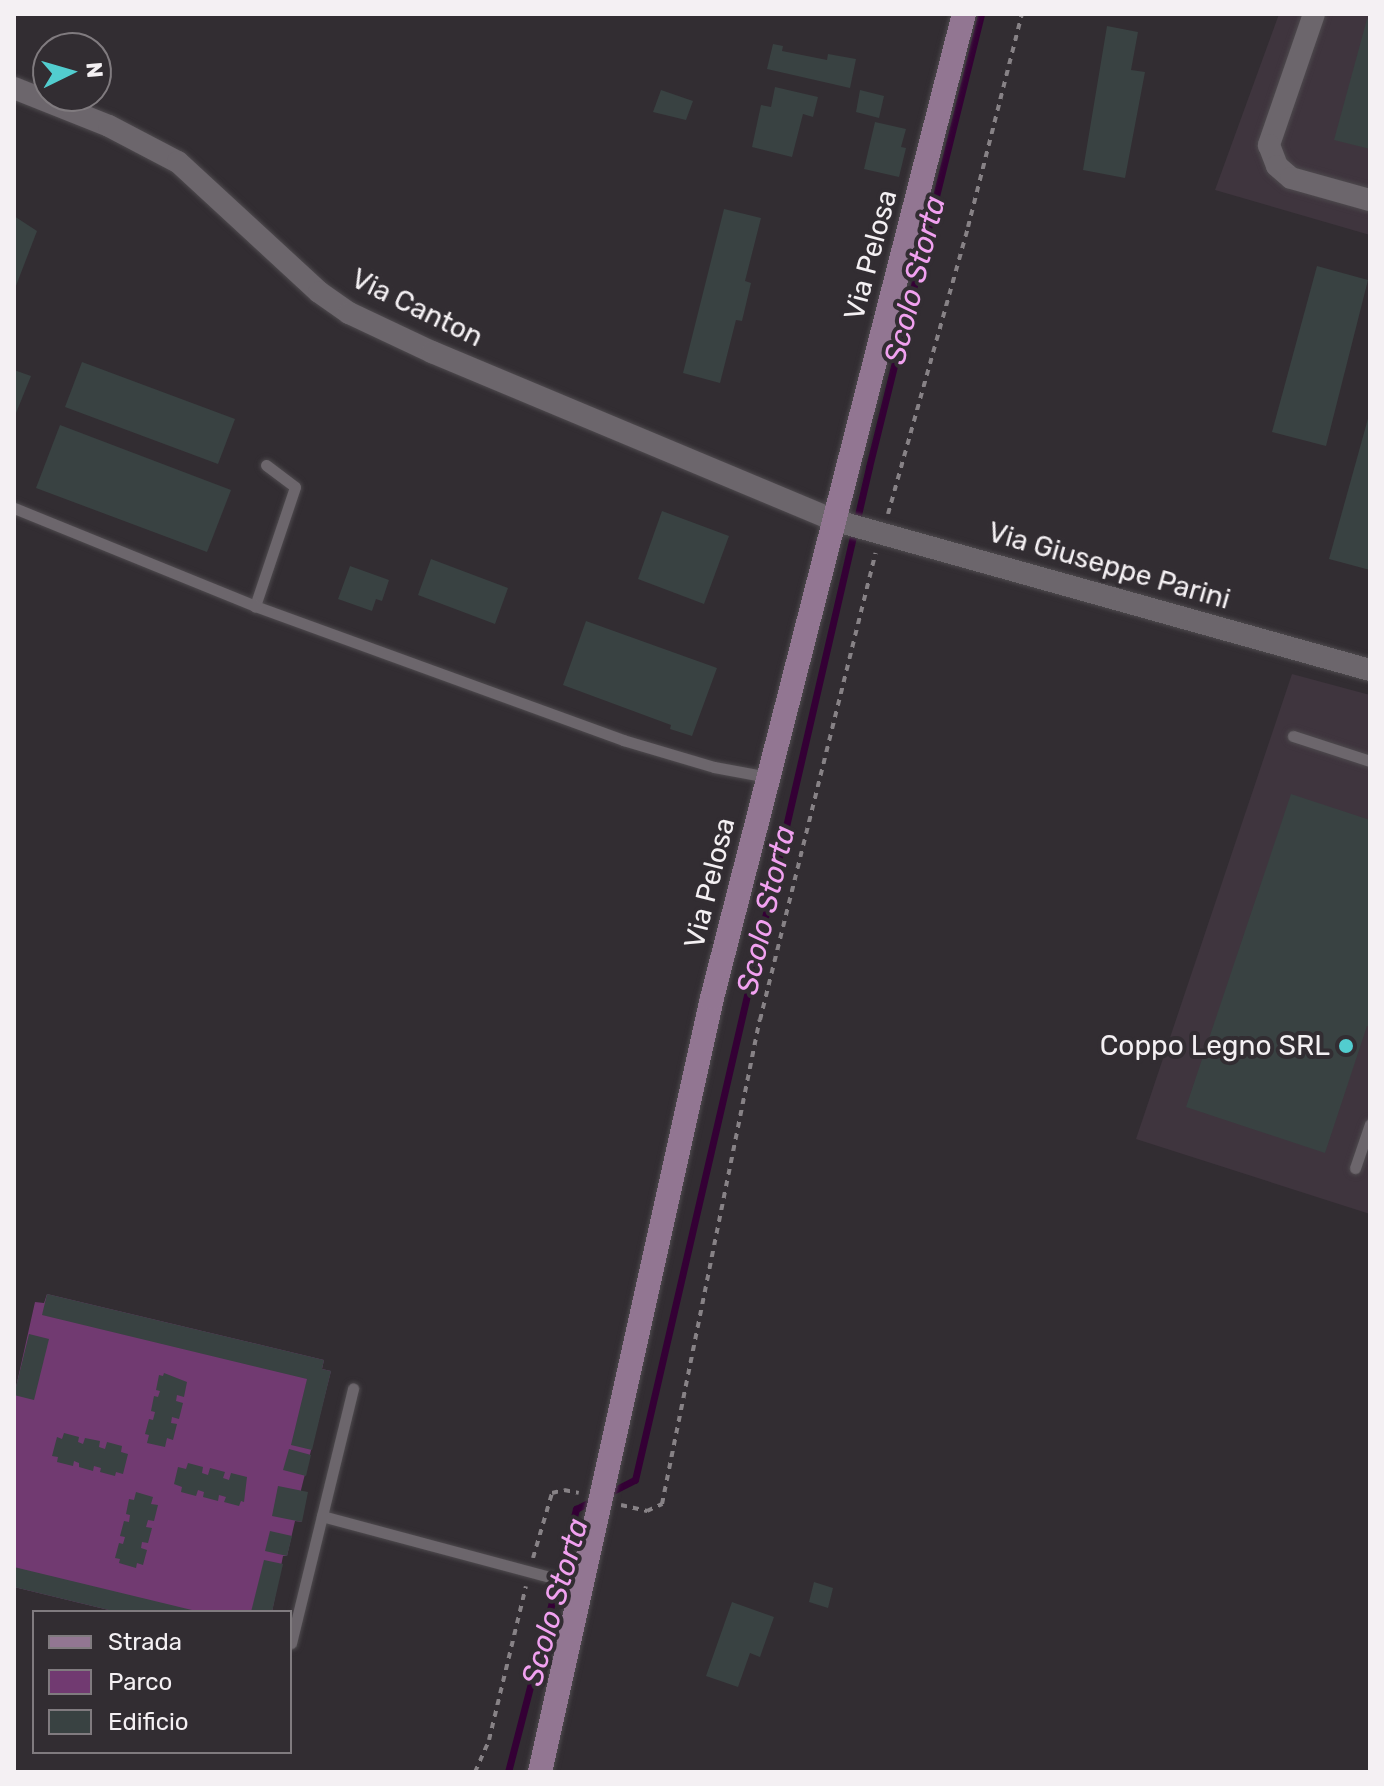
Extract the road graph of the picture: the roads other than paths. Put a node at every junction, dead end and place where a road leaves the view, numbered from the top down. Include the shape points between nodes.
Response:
1 (964, 14) edge
2 (1314, 14) edge
3 (14, 88) edge
4 (1370, 200) edge
5 (266, 465) dead end
6 (14, 508) edge
7 (838, 521) junction
8 (255, 606) junction
9 (1370, 670) edge
10 (1293, 736) dead end
11 (1370, 761) edge
12 (768, 777) junction
13 (1370, 1124) edge
14 (1355, 1168) dead end
15 (353, 1388) dead end
16 (322, 1516) junction
17 (576, 1584) junction
18 (292, 1639) edge
19 (540, 1772) edge

1 - 7 main road, Via Pelosa
2 - 4 street via 1269,145 1277,166 1291,178
3 - 7 street, Via Canton via 109,126 178,162 310,284 349,313
5 - 8 lane via 295,487
6 - 8 lane
7 - 9 street, Via Giuseppe Parini
7 - 12 main road, Via Pelosa
8 - 12 lane via 623,740
10 - 11 lane
12 - 17 main road, Via Pelosa via 712,998 598,1526
13 - 14 lane
15 - 16 lane
16 - 17 lane
16 - 18 lane
17 - 19 main road, Via Pelosa

